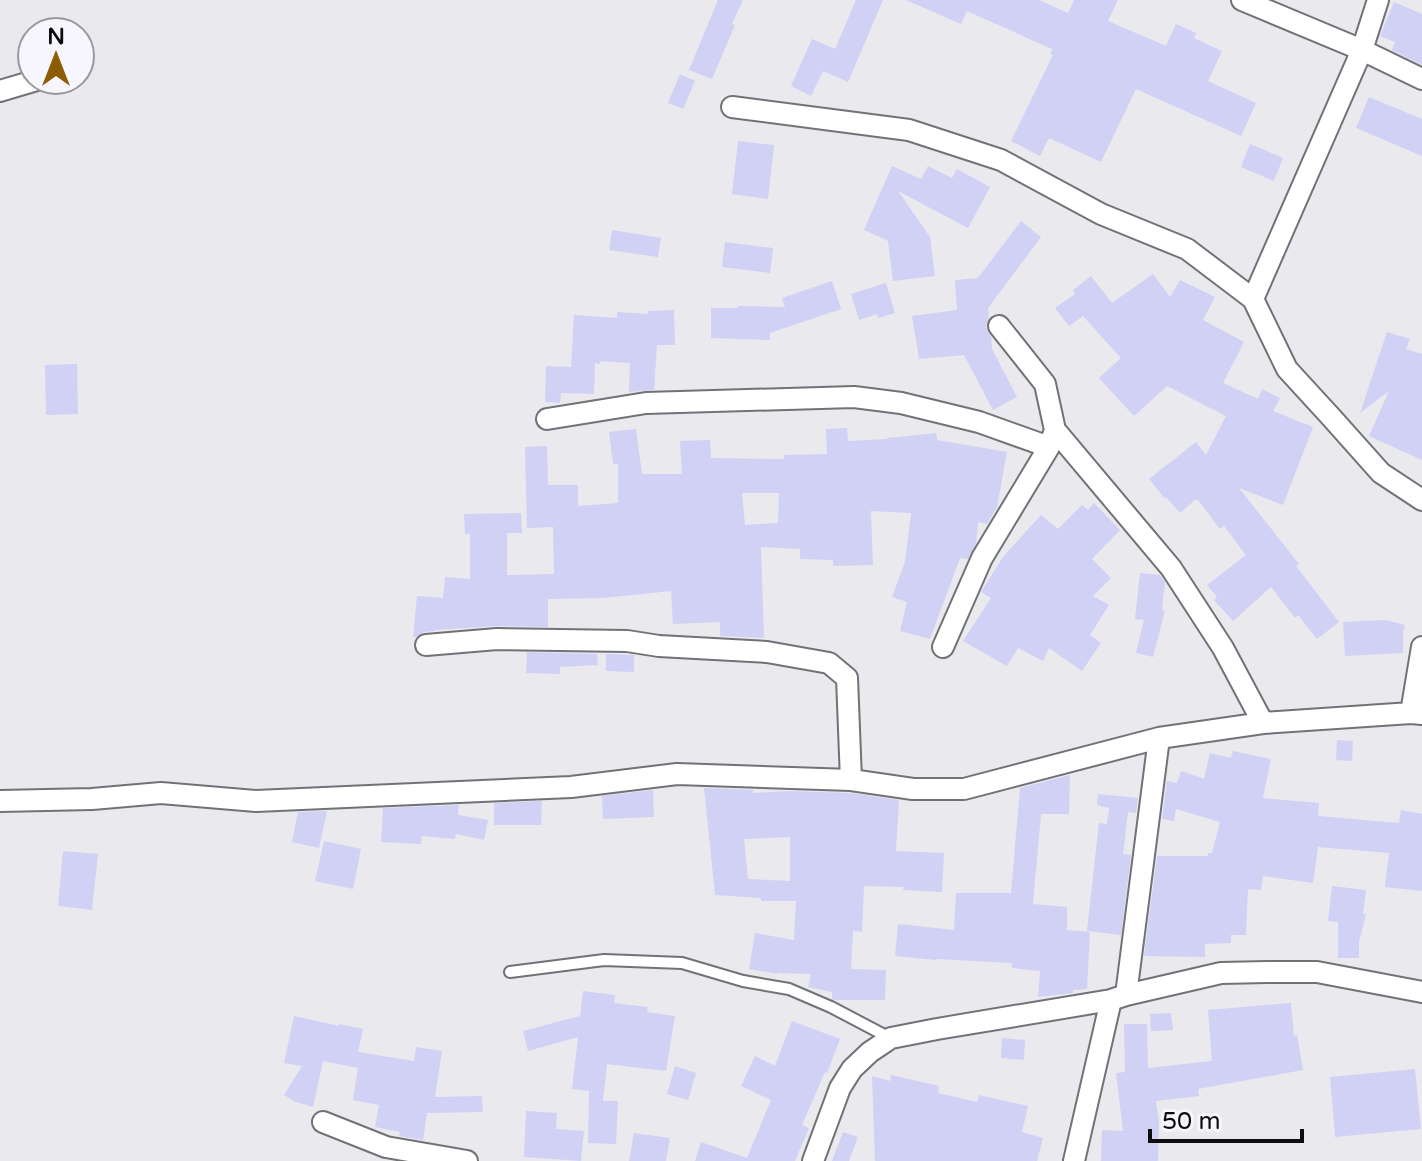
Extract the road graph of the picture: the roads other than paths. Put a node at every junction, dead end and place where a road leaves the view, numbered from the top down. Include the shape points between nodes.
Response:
1 (1242, 0) edge
2 (1378, 0) edge
3 (1362, 50) junction
4 (1422, 79) edge
5 (732, 107) dead end
6 (1253, 299) junction
7 (999, 326) dead end
8 (547, 419) dead end
9 (1052, 439) junction
10 (1422, 500) edge
11 (426, 645) dead end
12 (943, 647) dead end
13 (1422, 647) edge
14 (1416, 713) edge
15 (1263, 723) junction
16 (1159, 738) junction
17 (851, 780) junction
18 (0, 801) edge
19 (510, 972) dead end
20 (1422, 992) edge
21 (1119, 997) junction
22 (891, 1038) junction
23 (323, 1122) dead end
24 (467, 1161) edge
25 (813, 1161) edge
26 (1074, 1161) edge

1 - 3 street
2 - 3 street
3 - 4 street
3 - 6 street
5 - 6 street via 909,130 1001,160 1101,214 1187,249
6 - 10 street via 1287,369 1381,473
7 - 9 street via 1045,384
8 - 9 street via 646,403 854,397
9 - 12 street via 982,558
9 - 15 street via 1171,568
11 - 17 street via 497,639 627,641 767,652 829,663 847,678
13 - 14 street
14 - 15 street
15 - 16 street
16 - 17 street via 964,789 913,789
16 - 21 street
17 - 18 street via 677,774 571,787 256,801 161,793
19 - 22 lane via 604,960 682,963 789,989
20 - 21 street via 1317,972 1267,972 1221,973
21 - 22 street
21 - 26 street
22 - 25 street via 852,1069
23 - 24 street via 386,1147

